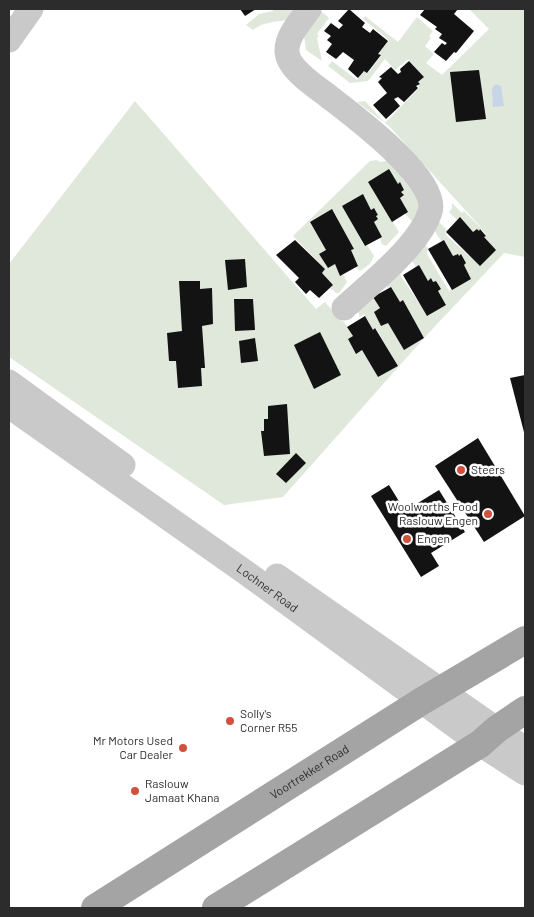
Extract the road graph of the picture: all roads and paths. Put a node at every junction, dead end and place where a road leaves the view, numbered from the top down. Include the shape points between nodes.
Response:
1 (31, 9) edge
2 (310, 9) edge
3 (9, 40) edge
4 (344, 308) dead end
5 (9, 382) edge
6 (9, 406) edge
7 (525, 640) edge
8 (431, 695) junction
9 (525, 710) edge
10 (488, 736) junction
11 (525, 749) edge
12 (525, 773) edge
13 (95, 908) edge
14 (216, 908) edge

1 - 3 street
2 - 4 street via 291,36 287,50 294,68 376,134 423,183 430,197 431,210 413,242
5 - 8 street, Lochner Road via 256,561
6 - 8 street, Lochner Road via 245,572
7 - 8 main road, Voortrekker Road
8 - 10 street, Lochner Road
8 - 13 main road, Voortrekker Road
9 - 10 main road
10 - 11 street, Lochner Road
10 - 12 street, Lochner Road
10 - 14 main road

